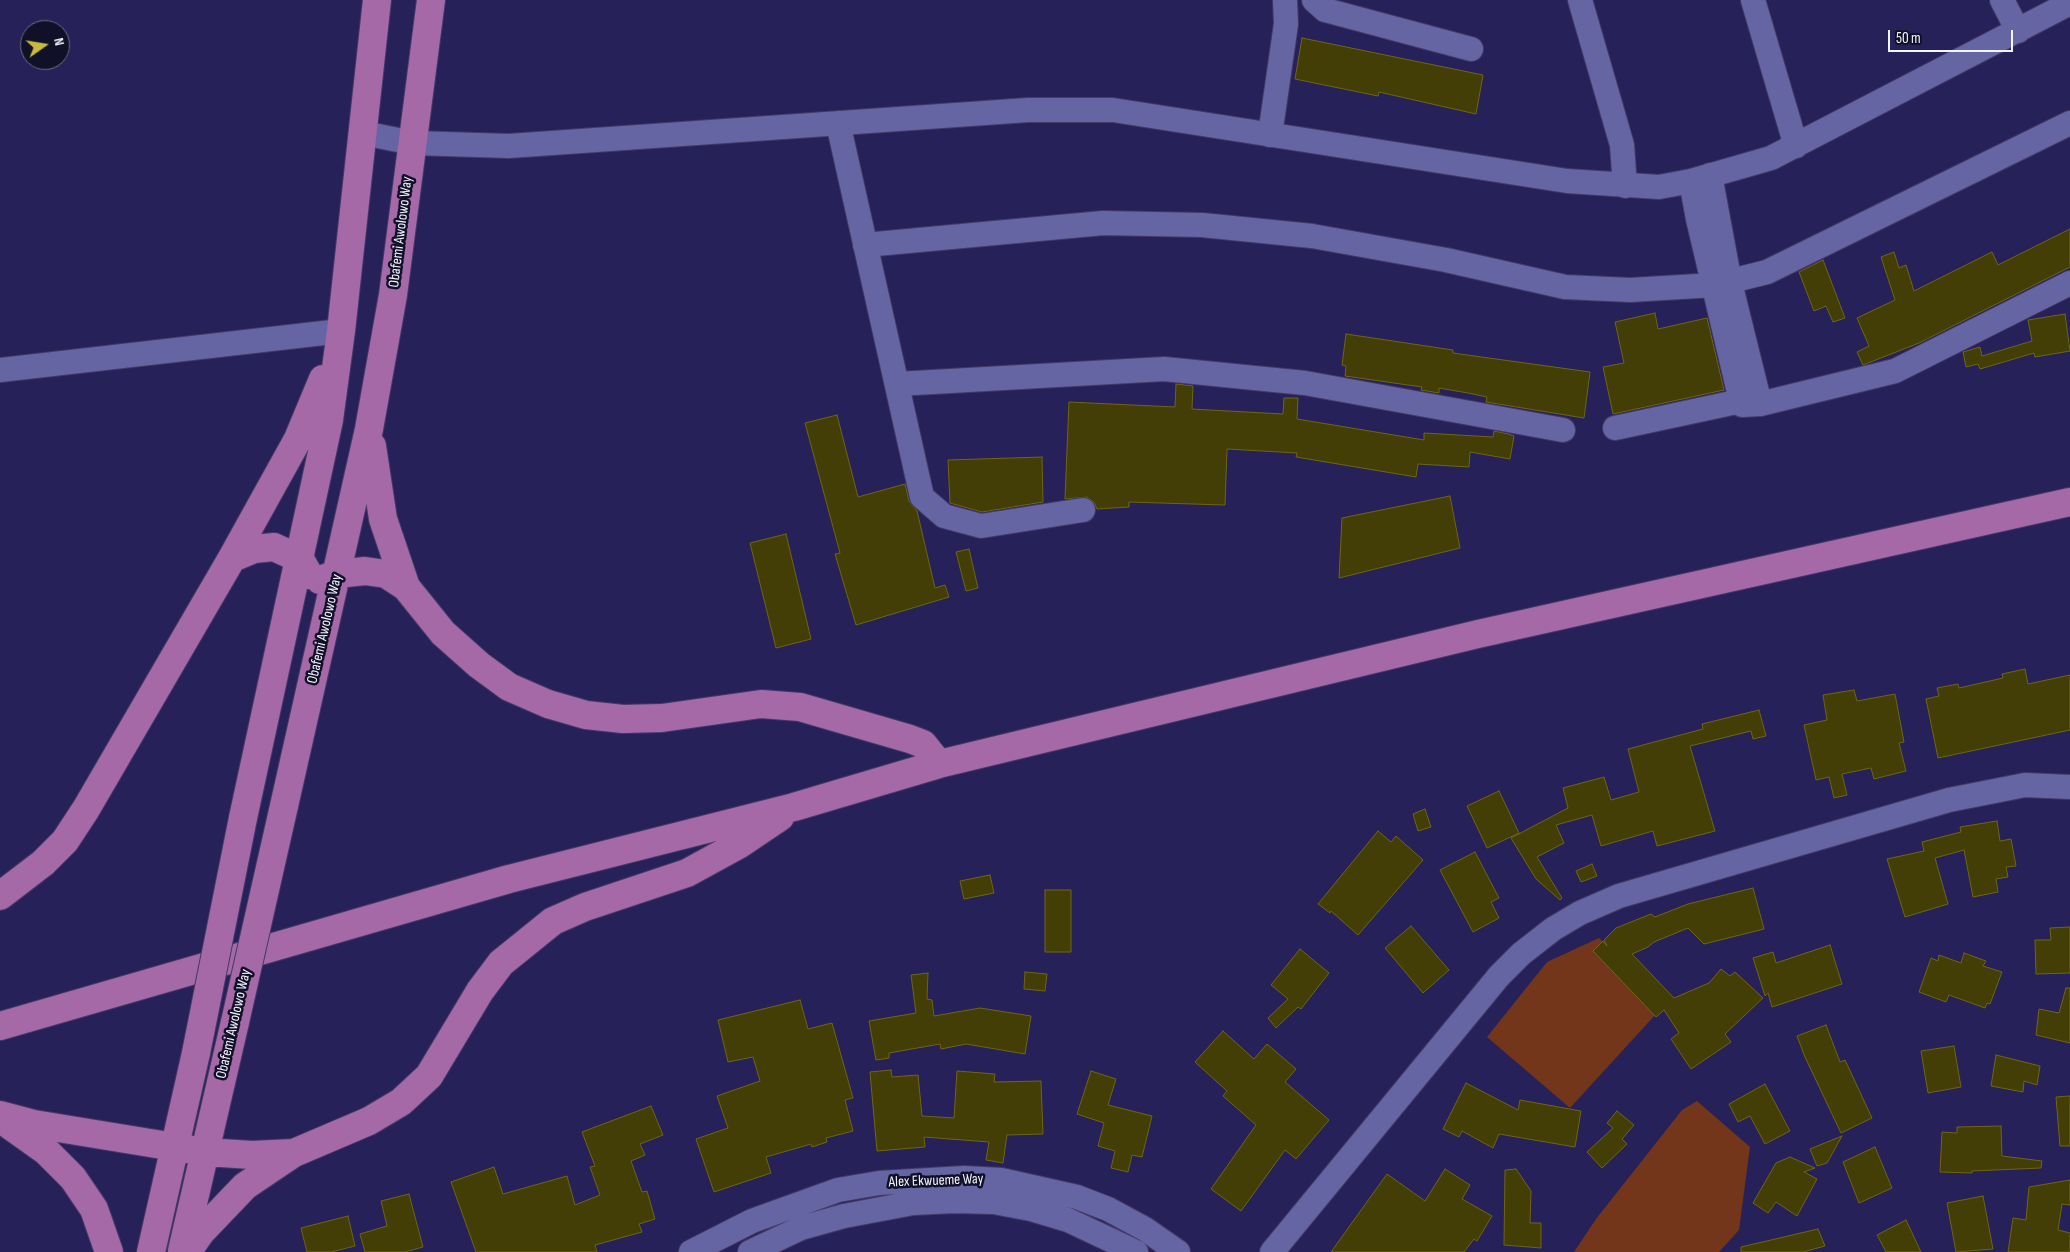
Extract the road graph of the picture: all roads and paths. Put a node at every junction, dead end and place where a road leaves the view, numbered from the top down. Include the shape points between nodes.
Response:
1 (377, 0) edge
2 (431, 0) edge
3 (1285, 0) edge
4 (1580, 0) edge
5 (1753, 0) edge
6 (2002, 0) edge
7 (1323, 3) edge
8 (2070, 3) edge
9 (2018, 30) junction
10 (1471, 49) dead end
11 (2070, 122) edge
12 (838, 123) junction
13 (363, 134) junction
14 (1270, 135) junction
15 (413, 143) junction
16 (1796, 146) junction
17 (1701, 178) junction
18 (1625, 186) junction
19 (865, 246) junction
20 (1722, 284) junction
21 (2070, 284) edge
22 (341, 331) junction
23 (0, 370) edge
24 (896, 384) junction
25 (1750, 402) junction
26 (1615, 428) dead end
27 (369, 429) junction
28 (1563, 430) dead end
29 (2070, 502) edge
30 (1083, 510) dead end
31 (2070, 511) edge
32 (2003, 518) junction
33 (232, 558) junction
34 (300, 559) junction
35 (314, 582) junction
36 (406, 587) junction
37 (939, 764) junction
38 (2070, 787) edge
39 (794, 807) junction
40 (0, 896) edge
41 (0, 1026) edge
42 (0, 1115) edge
43 (0, 1119) edge
44 (174, 1148) junction
45 (205, 1152) junction
46 (294, 1153) junction
47 (109, 1252) edge
48 (150, 1252) edge
49 (182, 1252) edge
50 (187, 1252) edge
51 (691, 1252) edge
52 (750, 1252) edge
53 (1136, 1252) edge
54 (1178, 1252) edge
55 (1272, 1252) edge

1 - 13 main road, Obafemi Awolowo Way
2 - 15 main road, Obafemi Awolowo Way
3 - 14 street via 1286,24
4 - 18 street via 1622,144
5 - 16 street
6 - 9 street
7 - 10 street
8 - 9 street
9 - 16 street
11 - 20 street via 1767,272
12 - 14 street via 1028,110 1113,110
12 - 15 street via 509,146
12 - 19 street
13 - 15 street
13 - 22 main road, Obafemi Awolowo Way
14 - 18 street via 1567,181
15 - 27 main road, Obafemi Awolowo Way via 393,295
16 - 17 street via 1771,158
17 - 18 street via 1659,187
17 - 20 street
19 - 20 street via 1103,223 1202,225 1312,236 1446,260 1565,288 1630,290
19 - 24 street
20 - 25 street
21 - 25 street via 1895,372
22 - 23 street
22 - 33 main road via 311,412
22 - 34 main road, Obafemi Awolowo Way via 329,420
24 - 28 street via 1164,369 1304,383
24 - 30 street via 922,497 944,516 981,526
25 - 26 street
27 - 35 main road, Obafemi Awolowo Way
27 - 36 main road via 383,519
29 - 32 main road
31 - 32 main road
32 - 37 main road via 1478,634
33 - 34 main road via 254,549 274,547
33 - 40 main road via 65,841 43,863
34 - 35 main road, Obafemi Awolowo Way
35 - 36 main road via 366,572 386,574
35 - 44 main road, Obafemi Awolowo Way, bridge via 243,818
35 - 45 main road, Obafemi Awolowo Way, bridge via 324,634
36 - 37 main road via 442,633 479,665 509,687 548,704 623,719 662,718 761,704 800,707 910,739 922,744
37 - 39 main road
38 - 55 street via 2025,785 1948,800 1619,896 1580,913 1521,954 1489,987
39 - 41 main road via 509,879
39 - 46 main road via 740,844 687,873 553,921 502,963 480,991 429,1076 401,1102 369,1121
42 - 44 main road via 34,1124
43 - 47 main road via 46,1151 73,1178 94,1209
44 - 45 main road
44 - 48 main road, Obafemi Awolowo Way
45 - 46 main road
45 - 49 main road, Obafemi Awolowo Way
46 - 50 main road via 246,1186 200,1232
51 - 54 street, Alex Ekwueme Way via 752,1221 838,1190 888,1182 964,1178 1001,1180 1077,1197 1145,1229
52 - 53 street, Alex Ekwueme Way via 801,1228 844,1216 913,1203 954,1201 994,1202 1031,1209 1087,1228

